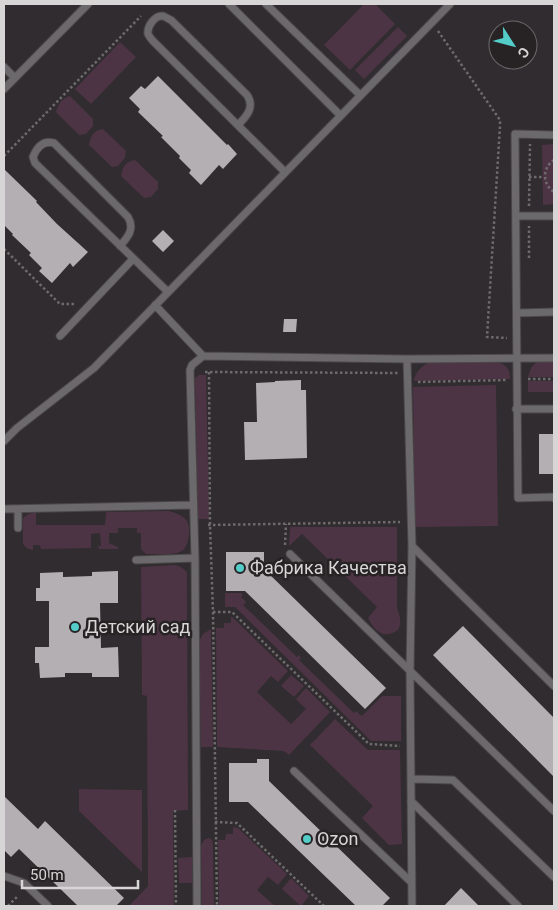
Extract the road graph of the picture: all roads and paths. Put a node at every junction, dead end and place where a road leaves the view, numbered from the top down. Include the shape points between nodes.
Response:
1 (88, 4) edge
2 (229, 4) edge
3 (266, 4) edge
4 (450, 4) edge
5 (146, 11) dead end
6 (432, 22) junction
7 (4, 67) edge
8 (15, 78) junction
9 (4, 89) edge
10 (360, 95) junction
11 (340, 115) junction
12 (238, 125) junction
13 (554, 135) edge
14 (4, 156) edge
15 (554, 160) edge
16 (285, 172) junction
17 (530, 177) dead end
18 (544, 177) junction
19 (554, 192) edge
20 (516, 216) junction
21 (554, 216) edge
22 (120, 246) junction
23 (4, 249) edge
24 (133, 259) junction
25 (168, 292) junction
26 (80, 298) dead end
27 (155, 305) junction
28 (516, 312) junction
29 (554, 312) edge
30 (60, 336) dead end
31 (517, 339) junction
32 (203, 356) junction
33 (554, 358) edge
34 (407, 359) junction
35 (517, 359) junction
36 (204, 372) dead end
37 (209, 372) junction
38 (517, 379) junction
39 (554, 379) edge
40 (407, 383) junction
41 (516, 409) junction
42 (554, 409) edge
43 (4, 441) edge
44 (554, 498) edge
45 (193, 506) junction
46 (4, 509) edge
47 (18, 509) junction
48 (401, 522) dead end
49 (286, 524) junction
50 (194, 525) junction
51 (210, 525) junction
52 (18, 528) dead end
53 (412, 546) junction
54 (290, 554) joint
55 (195, 558) junction
56 (136, 560) dead end
57 (213, 612) junction
58 (410, 671) junction
59 (554, 686) edge
60 (403, 746) dead end
61 (294, 771) dead end
62 (410, 779) junction
63 (411, 801) junction
64 (175, 810) dead end
65 (554, 811) edge
66 (215, 822) junction
67 (4, 876) edge
68 (554, 877) edge
69 (411, 882) junction
70 (17, 897) dead end
71 (8, 906) edge
72 (48, 906) edge
73 (176, 906) edge
74 (197, 906) edge
75 (217, 906) edge
76 (324, 906) edge
77 (412, 906) edge
78 (518, 906) edge

1 - 8 lane
2 - 11 lane
3 - 10 lane
4 - 6 lane
5 - 14 path
6 - 10 lane
6 - 31 path via 500,120 487,336
7 - 8 lane
8 - 9 lane
10 - 11 lane
11 - 16 lane
12 - 12 lane via 153,41 148,34 153,21 163,16 171,20 247,95 250,100 248,115
12 - 16 lane
13 - 20 lane via 515,134
15 - 18 path
16 - 25 lane
17 - 18 path
18 - 19 path
20 - 21 lane
20 - 28 lane
22 - 22 lane via 35,163 33,157 42,144 54,143 128,217 131,230
22 - 24 lane
23 - 26 path via 60,304 74,305
24 - 25 lane
24 - 30 lane
25 - 27 lane
27 - 32 lane
27 - 43 lane via 94,368
28 - 29 lane
28 - 31 lane
31 - 35 lane
32 - 34 lane
32 - 45 lane via 192,364 190,370
33 - 35 lane
34 - 35 lane
34 - 40 lane
35 - 38 lane
36 - 37 path
37 - 40 path via 401,373 400,383
37 - 51 path
38 - 39 path
38 - 40 path
38 - 41 lane
40 - 53 lane
41 - 42 lane
41 - 44 lane via 518,498
45 - 47 lane
45 - 50 lane
46 - 47 lane
47 - 52 lane
48 - 49 path
49 - 51 path
49 - 54 path via 285,544
50 - 51 path
50 - 55 lane
51 - 57 path
53 - 58 lane
53 - 59 lane
54 - 58 lane
55 - 56 lane
55 - 74 lane
57 - 60 path via 232,612 369,744
57 - 66 path
58 - 62 lane
58 - 65 lane
61 - 69 lane
62 - 63 lane
62 - 68 lane via 453,780
63 - 69 lane
63 - 78 lane
64 - 73 path
66 - 75 path
66 - 76 path via 237,823
67 - 72 lane via 24,883
69 - 77 lane
70 - 71 path

